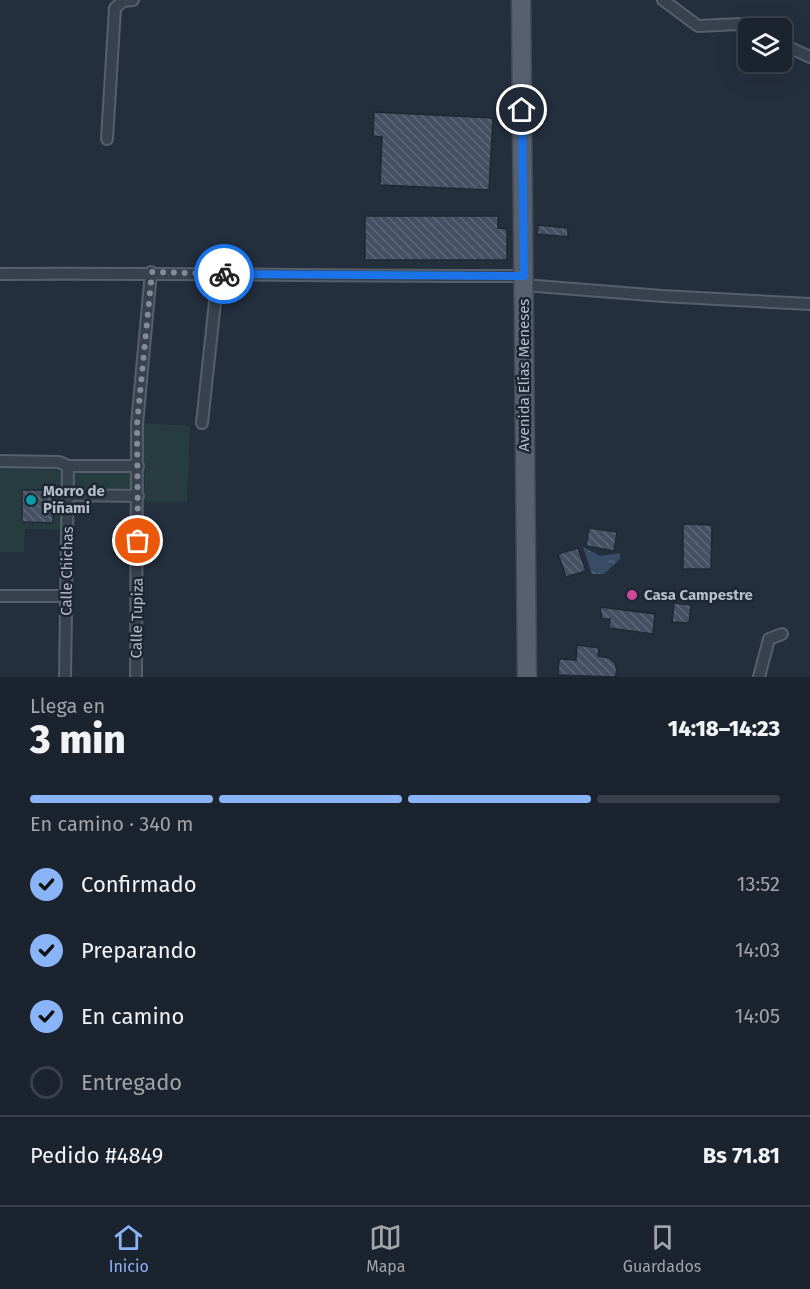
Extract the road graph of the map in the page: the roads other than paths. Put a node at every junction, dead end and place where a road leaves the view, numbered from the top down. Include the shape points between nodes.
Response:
1 (126, 0) edge
2 (521, 0) edge
3 (663, 0) edge
4 (738, 24) edge
5 (792, 49) edge
6 (810, 57) edge
7 (107, 139) dead end
8 (152, 272) junction
9 (0, 274) edge
10 (218, 274) junction
11 (524, 280) junction
12 (810, 304) edge
13 (202, 423) dead end
14 (0, 461) edge
15 (68, 466) junction
16 (138, 466) junction
17 (68, 495) junction
18 (138, 496) junction
19 (0, 596) edge
20 (67, 596) junction
21 (782, 634) dead end
22 (65, 677) edge
23 (136, 677) edge
24 (527, 677) edge
25 (759, 677) edge

1 - 7 street via 115,8
2 - 11 main road, Avenida Elías Meneses
3 - 4 street via 698,26
5 - 6 street
8 - 9 street
8 - 10 street
8 - 16 street, Calle Tupiza via 137,424
10 - 11 street
10 - 13 street
11 - 12 street via 662,296
11 - 24 main road, Avenida Elías Meneses
14 - 15 street via 59,462
15 - 16 street
15 - 17 street, Calle Chichas
16 - 18 street, Calle Tupiza
17 - 18 street
17 - 20 street, Calle Chichas
18 - 23 street, Calle Tupiza
19 - 20 street
20 - 22 street, Calle Chichas
21 - 25 street via 769,639

